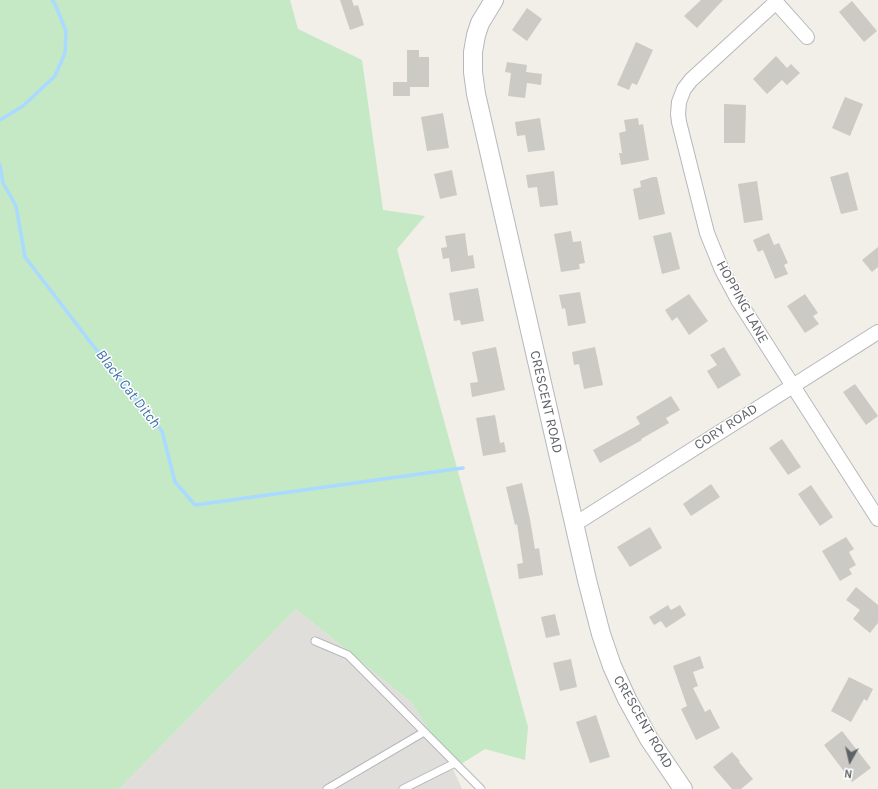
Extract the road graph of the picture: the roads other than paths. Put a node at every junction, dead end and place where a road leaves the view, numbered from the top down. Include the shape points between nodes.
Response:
1 (494, 0) edge
2 (775, 1) edge
3 (807, 38) dead end
4 (878, 332) edge
5 (792, 385) junction
6 (878, 519) edge
7 (575, 524) junction
8 (315, 641) dead end
9 (424, 732) junction
10 (455, 763) junction
11 (327, 789) edge
12 (403, 789) edge
13 (481, 789) edge
14 (683, 789) edge

1 - 7 street, CRESCENT ROAD via 476,35 473,52 476,94
2 - 3 street
2 - 5 street, HOPPING LANE via 691,80 679,102 678,114 707,233 722,270
4 - 5 street, CORY ROAD
5 - 6 street, HOPPING LANE
5 - 7 street, CORY ROAD
7 - 14 street, CRESCENT ROAD via 601,634 612,666 649,739
8 - 9 lane via 348,655
9 - 10 lane
9 - 11 lane
10 - 12 lane
10 - 13 lane

